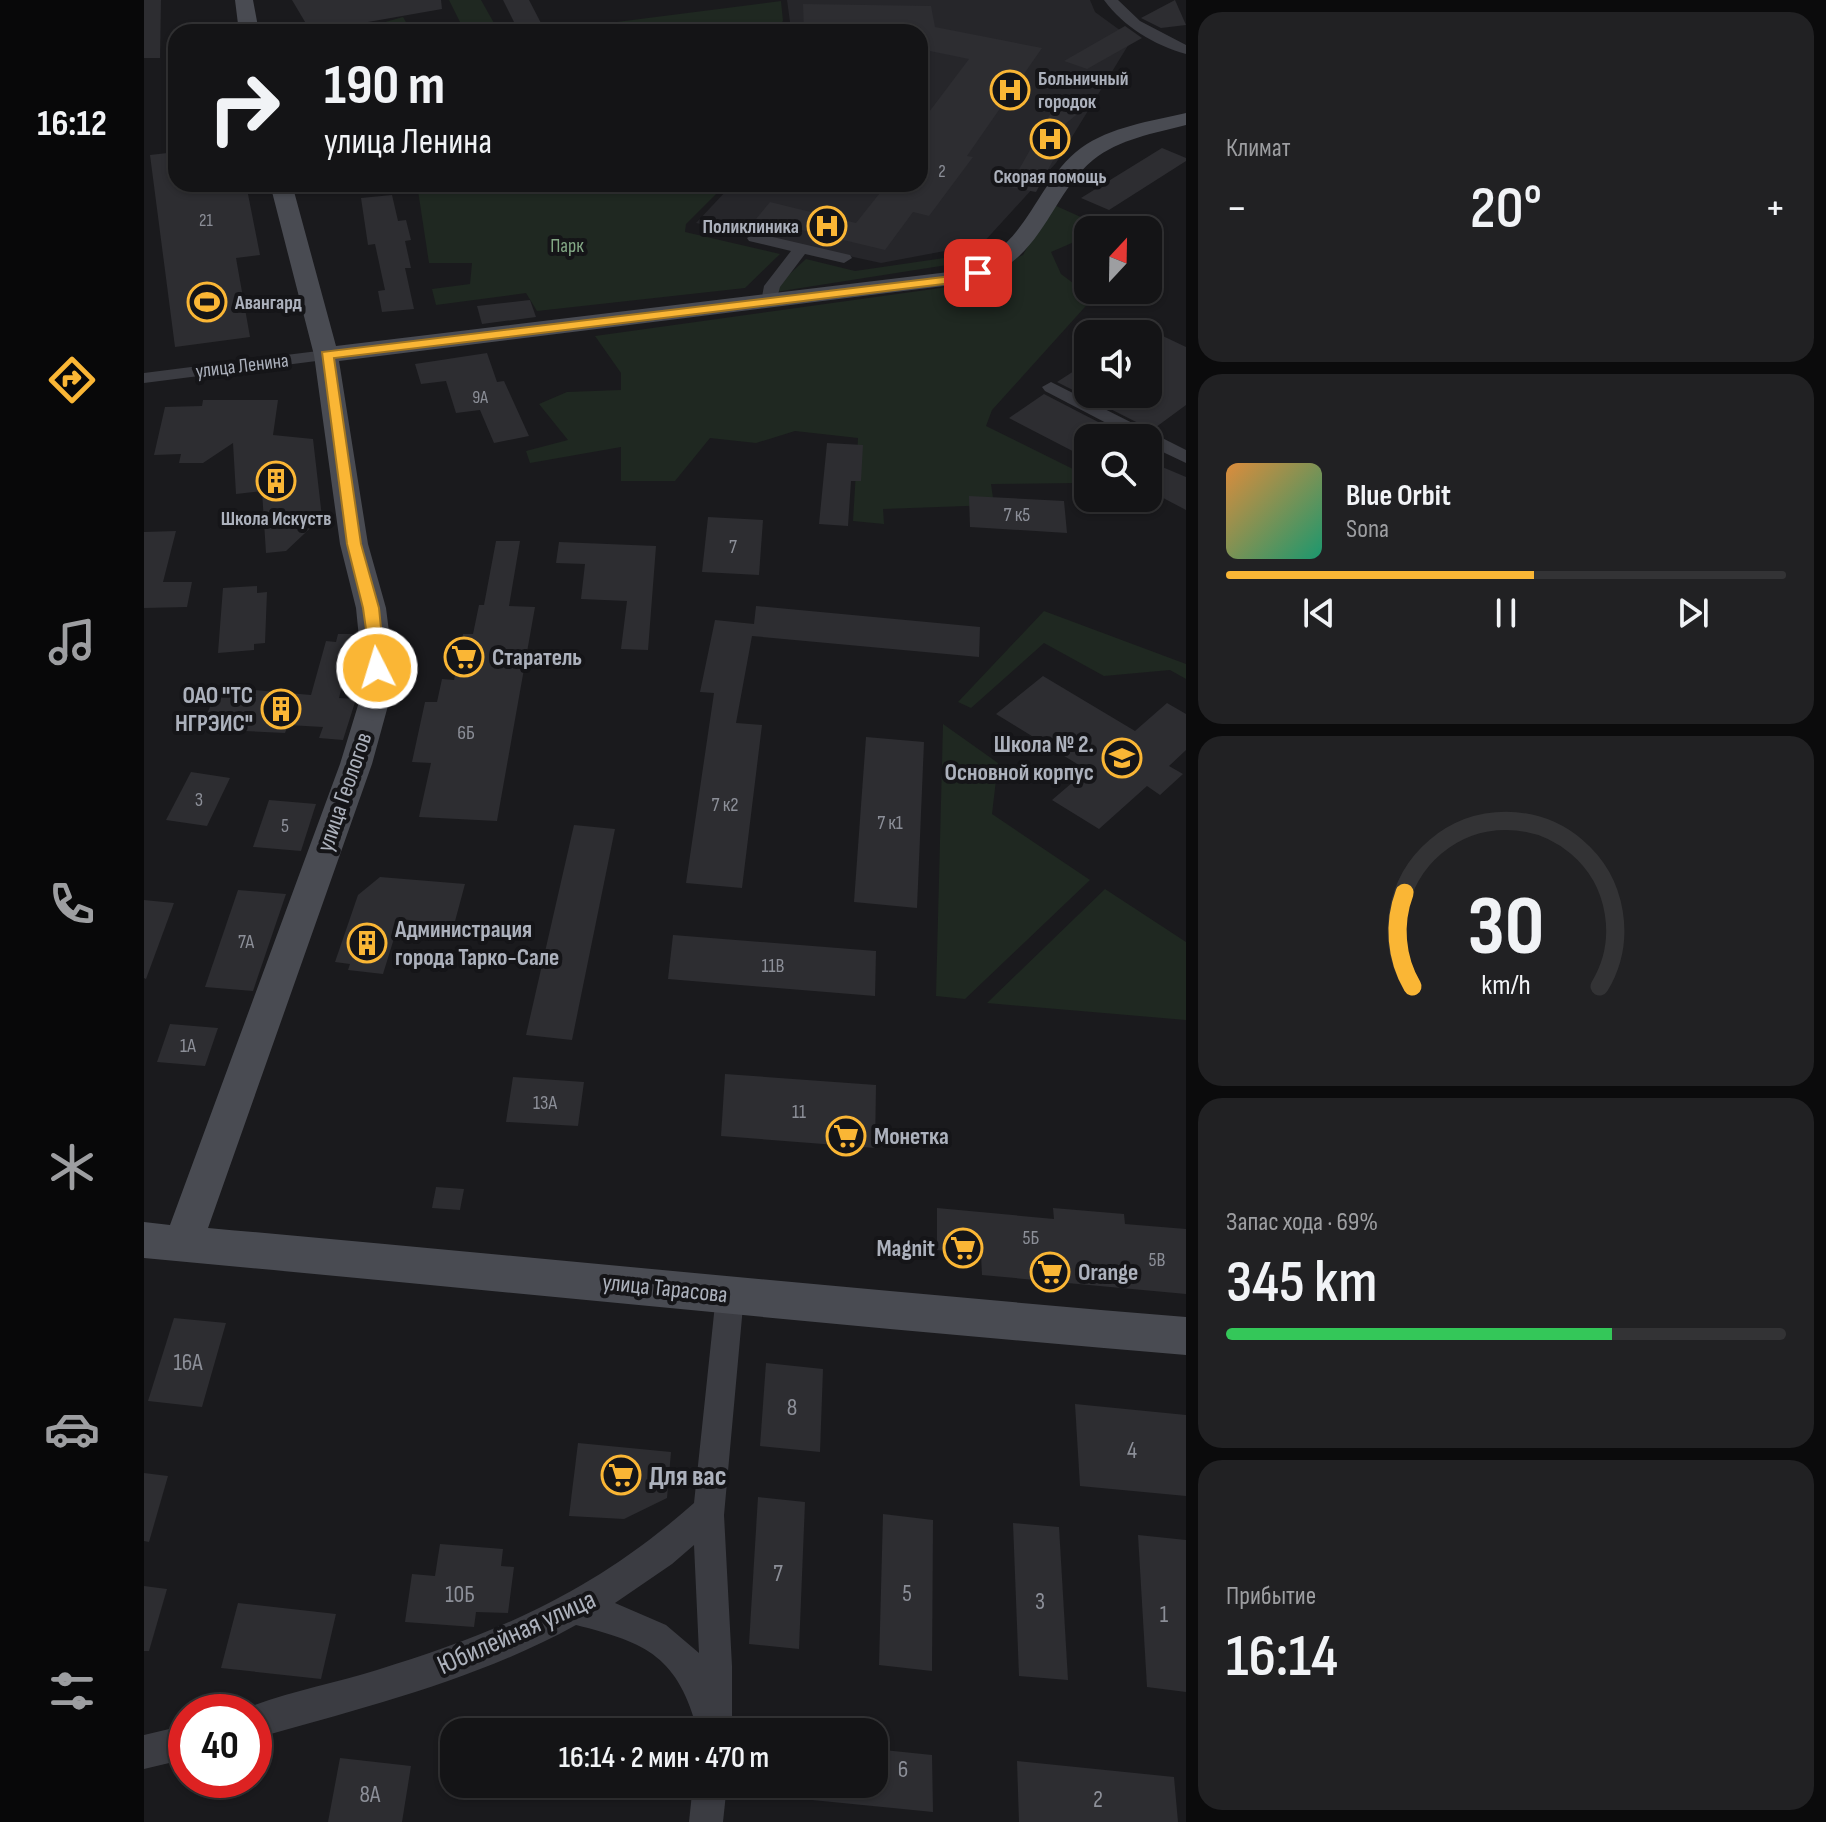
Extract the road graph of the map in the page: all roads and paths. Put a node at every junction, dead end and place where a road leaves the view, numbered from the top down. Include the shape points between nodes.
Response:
1 (1111, 0) edge
2 (249, 1) edge
3 (249, 24) edge
4 (1186, 50) edge
5 (1186, 119) edge
6 (283, 192) edge
7 (755, 238) dead end
8 (801, 249) junction
9 (844, 258) dead end
10 (769, 302) junction
11 (326, 355) junction
12 (144, 378) edge
13 (1051, 387) dead end
14 (1186, 457) edge
15 (144, 1240) edge
16 (183, 1243) junction
17 (730, 1295) junction
18 (1186, 1336) edge
19 (709, 1510) junction
20 (576, 1609) junction
21 (272, 1717) edge
22 (710, 1718) edge
23 (715, 1718) edge
24 (168, 1746) edge
25 (144, 1752) edge
26 (709, 1798) edge
27 (706, 1822) edge

1 - 4 street via 1127,19
2 - 3 street
5 - 10 street, улица Ленина via 1088,154 1008,256 978,273
6 - 11 street, улица Геологов
7 - 8 street
8 - 9 street
8 - 10 street via 772,286
10 - 11 street, улица Ленина
11 - 12 street, улица Ленина
11 - 16 street, улица Геологов via 354,544 371,608 377,668 374,702
13 - 14 street
15 - 16 street, улица Тарасова
16 - 17 street, улица Тарасова
17 - 18 street, улица Тарасова
17 - 19 street
19 - 20 street, Юбилейная улица via 652,1558
19 - 23 street
20 - 21 street, Юбилейная улица via 472,1657
20 - 22 street via 661,1639 693,1670
24 - 25 street
26 - 27 street

